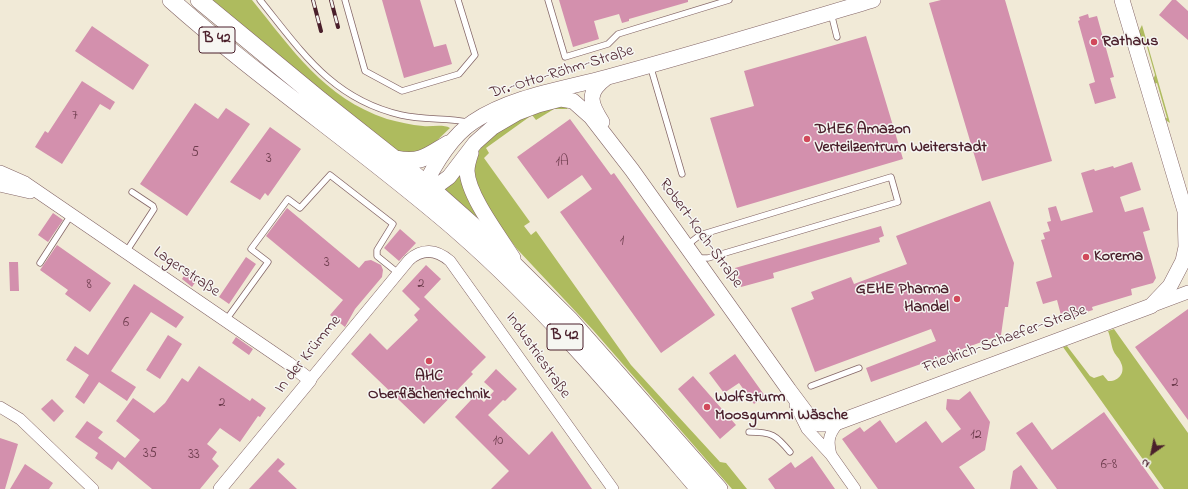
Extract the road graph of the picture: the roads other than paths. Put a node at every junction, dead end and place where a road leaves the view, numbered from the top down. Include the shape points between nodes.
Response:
1 (171, 0) edge
2 (198, 0) edge
3 (260, 0) edge
4 (345, 0) edge
5 (458, 0) edge
6 (548, 0) edge
7 (729, 0) edge
8 (873, 0) edge
9 (1122, 2) edge
10 (831, 12) junction
11 (837, 37) dead end
12 (650, 65) junction
13 (607, 78) junction
14 (577, 104) joint
15 (472, 123) junction
16 (475, 142) junction
17 (448, 144) junction
18 (396, 159) junction
19 (0, 168) edge
20 (632, 170) junction
21 (0, 172) edge
22 (682, 174) dead end
23 (6, 185) edge
24 (429, 186) junction
25 (132, 192) dead end
26 (418, 198) junction
27 (71, 215) junction
28 (1186, 215) edge
29 (428, 251) joint
30 (126, 253) junction
31 (691, 253) junction
32 (40, 263) dead end
33 (523, 272) junction
34 (398, 273) junction
35 (1186, 293) edge
36 (1151, 306) junction
37 (226, 320) junction
38 (859, 368) dead end
39 (310, 380) junction
40 (811, 386) dead end
41 (789, 390) junction
42 (0, 407) edge
43 (840, 421) junction
44 (749, 432) dead end
45 (790, 452) dead end
46 (831, 456) junction
47 (88, 487) edge
48 (220, 489) edge
49 (613, 489) edge
50 (699, 489) edge
51 (719, 489) edge
52 (855, 489) edge

1 - 26 main road, B 42 via 265,78
2 - 18 main road, B 42
3 - 15 lane via 317,69 352,96 400,114
4 - 5 lane via 365,71 402,91 459,74 475,55
6 - 7 lane via 565,57 608,44 618,34
8 - 10 main road, Dr.-Otto-Röhm-Straße
9 - 28 main road
10 - 11 lane
10 - 12 main road, Dr.-Otto-Röhm-Straße
12 - 13 main road, Dr.-Otto-Röhm-Straße
12 - 22 lane
13 - 15 main road, Dr.-Otto-Röhm-Straße via 512,104 485,114
13 - 20 main road via 593,91 592,104
14 - 16 main road, Dr.-Otto-Röhm-Straße via 570,100 561,100 524,110 493,127
14 - 20 main road, Robert-Koch-Straße via 591,117
15 - 17 main road, Dr.-Otto-Röhm-Straße
16 - 24 main road, Dr.-Otto-Röhm-Straße via 450,177
16 - 33 main road via 467,164 470,183 488,218
17 - 18 main road via 425,159
17 - 24 main road, Dr.-Otto-Röhm-Straße
18 - 24 main road, B 42
19 - 23 street
20 - 31 main road, Robert-Koch-Straße
21 - 23 street, Lagerstraße
23 - 27 street, Lagerstraße via 41,196
24 - 26 main road, Dr.-Otto-Röhm-Straße
24 - 33 main road, B 42
25 - 30 lane via 154,209
26 - 50 main road, B 42 via 485,256 544,315
27 - 30 street, Lagerstraße
27 - 32 lane
28 - 36 main road via 1186,247 1183,261 1170,286
29 - 34 street, In der Krümme via 413,256
29 - 49 street, Industriestraße via 441,254 450,261
30 - 37 street, Lagerstraße
31 - 31 lane via 708,258 898,202 891,177 700,235 691,242
31 - 41 main road, Robert-Koch-Straße
33 - 51 main road, B 42 via 580,331
34 - 37 lane via 377,256 393,224 330,175 300,208 288,199 251,249 268,262
34 - 39 street, In der Krümme
35 - 36 street, Friedrich-Schaefer-Straße
36 - 43 main road, Friedrich-Schaefer-Straße
37 - 39 street, Lagerstraße
38 - 40 lane
39 - 48 street, In der Krümme
41 - 43 main road, Robert-Koch-Straße via 814,422 823,425
41 - 46 street, Robert-Koch-Straße via 803,423
42 - 47 street via 20,420
43 - 46 street via 828,438
44 - 45 lane via 775,435
46 - 52 street, Robert-Koch-Straße

